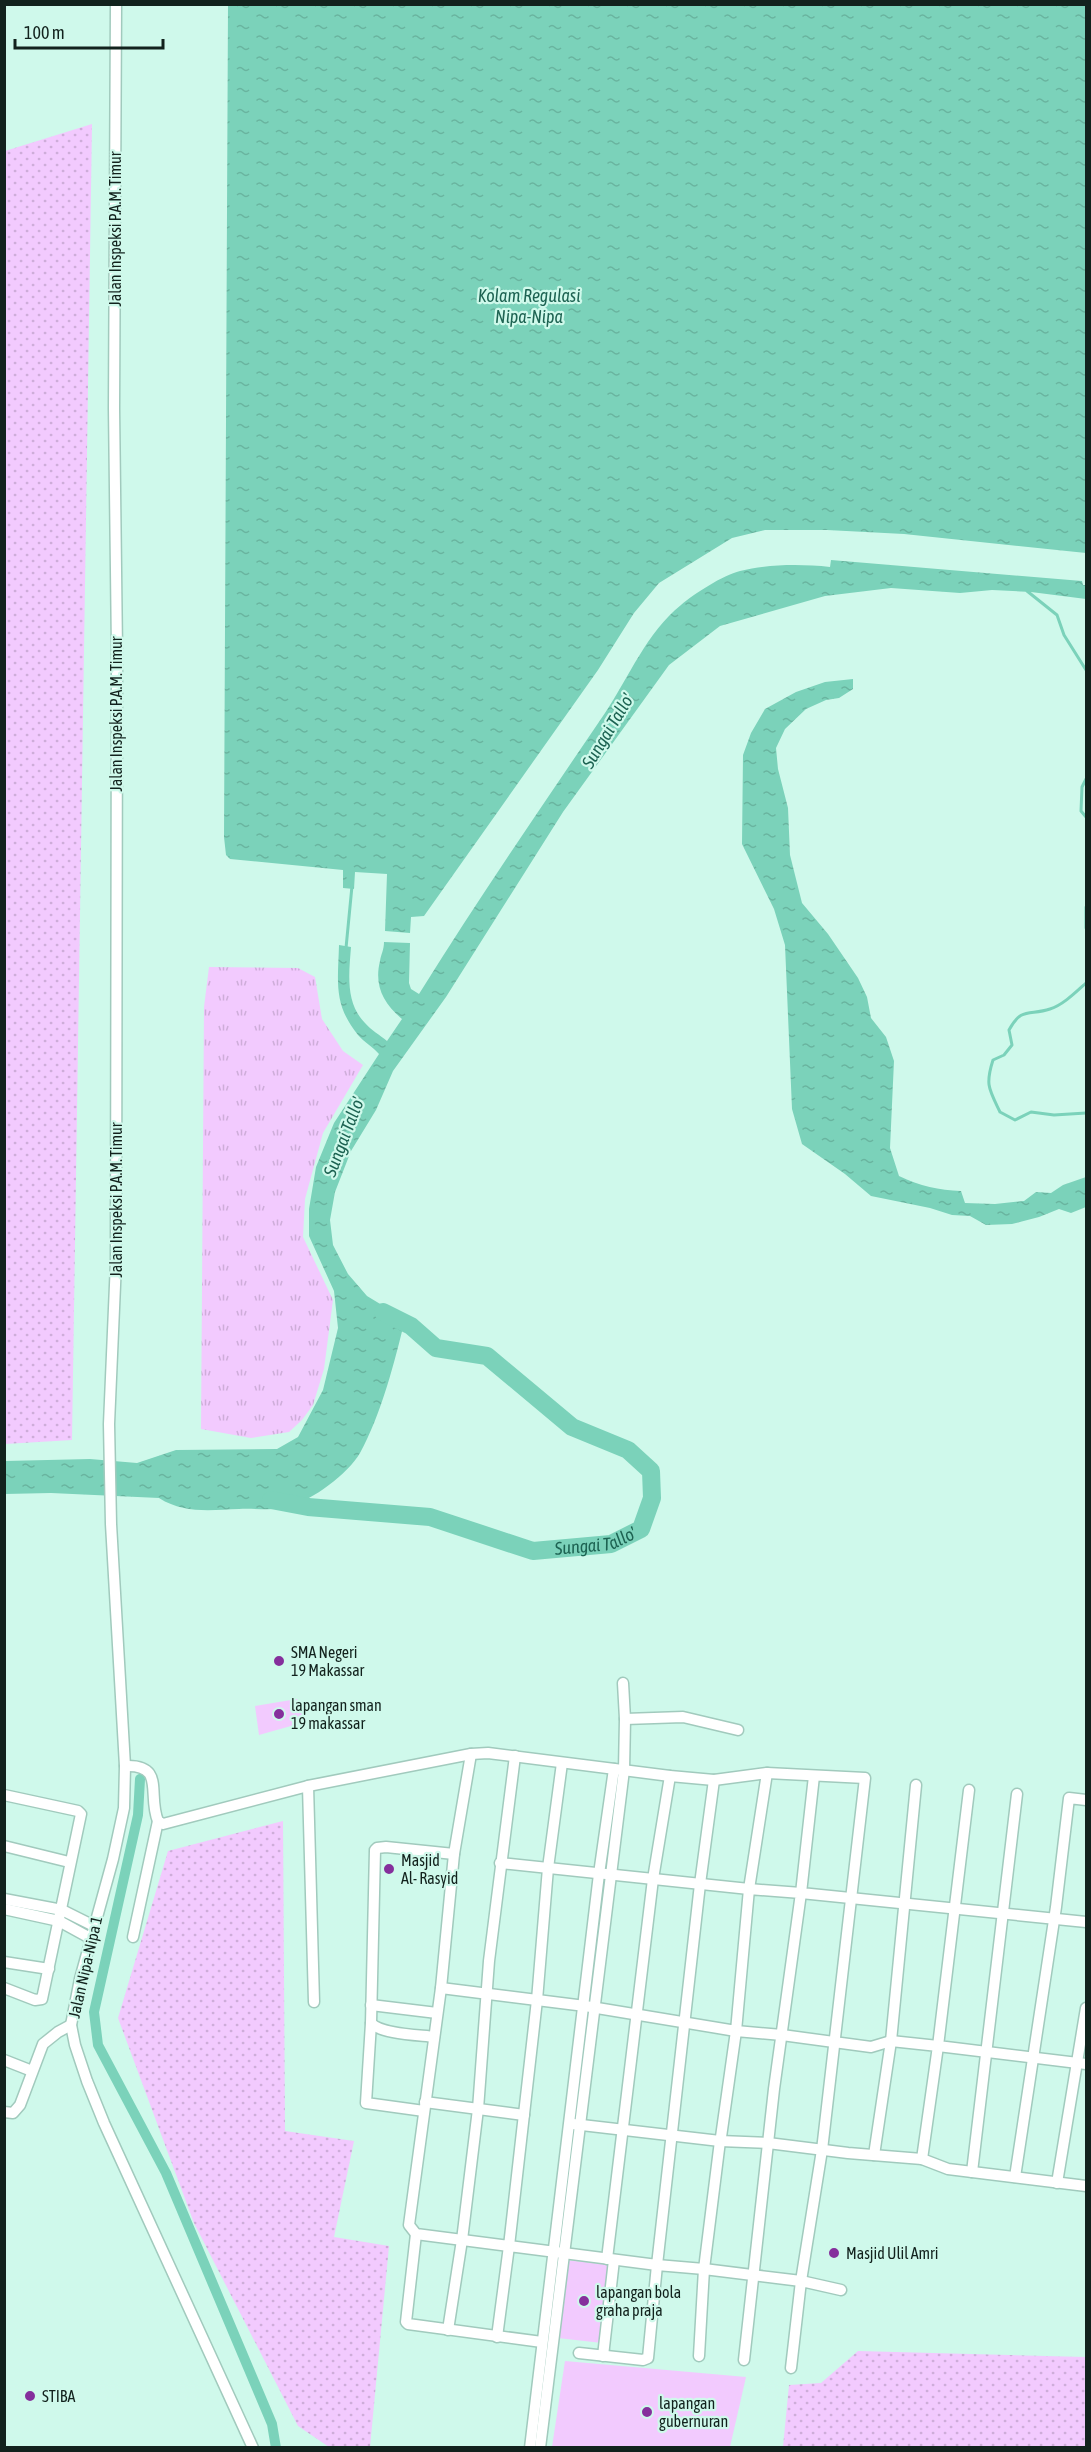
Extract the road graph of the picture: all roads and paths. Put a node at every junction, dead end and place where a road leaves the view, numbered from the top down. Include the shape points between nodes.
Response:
1 (116, 4) edge
2 (111, 1524) joint
3 (623, 1683) dead end
4 (625, 1719) junction
5 (738, 1730) dead end
6 (471, 1754) junction
7 (515, 1756) junction
8 (562, 1763) junction
9 (125, 1766) junction
10 (619, 1770) junction
11 (766, 1773) junction
12 (670, 1776) junction
13 (814, 1776) junction
14 (714, 1780) junction
15 (916, 1785) dead end
16 (308, 1786) junction
17 (969, 1790) dead end
18 (1017, 1794) dead end
19 (4, 1796) edge
20 (1086, 1800) edge
21 (158, 1821) junction
22 (4, 1846) edge
23 (454, 1854) junction
24 (69, 1862) junction
25 (500, 1863) junction
26 (548, 1868) junction
27 (605, 1874) junction
28 (653, 1879) junction
29 (700, 1884) junction
30 (749, 1890) junction
31 (801, 1893) junction
32 (852, 1898) junction
33 (4, 1899) edge
34 (905, 1903) junction
35 (955, 1908) junction
36 (4, 1909) edge
37 (1002, 1913) junction
38 (61, 1916) junction
39 (1055, 1919) junction
40 (1086, 1922) edge
41 (94, 1926) junction
42 (90, 1938) junction
43 (133, 1938) dead end
44 (4, 1962) edge
45 (49, 1969) junction
46 (4, 1988) edge
47 (441, 1988) junction
48 (487, 1993) junction
49 (537, 2000) junction
50 (314, 2002) dead end
51 (371, 2005) junction
52 (590, 2007) junction
53 (1086, 2008) edge
54 (437, 2013) junction
55 (637, 2014) junction
56 (371, 2024) junction
57 (685, 2024) junction
58 (71, 2025) junction
59 (736, 2031) junction
60 (782, 2035) junction
61 (434, 2037) junction
62 (891, 2041) junction
63 (833, 2042) junction
64 (938, 2046) junction
65 (986, 2052) junction
66 (1033, 2058) junction
67 (4, 2060) edge
68 (1082, 2064) edge
69 (32, 2072) junction
70 (424, 2106) junction
71 (478, 2109) junction
72 (4, 2112) edge
73 (524, 2115) junction
74 (574, 2124) junction
75 (623, 2129) junction
76 (671, 2135) junction
77 (721, 2139) junction
78 (768, 2143) junction
79 (822, 2150) junction
80 (874, 2155) junction
81 (921, 2159) junction
82 (972, 2172) junction
83 (1015, 2177) junction
84 (1057, 2183) junction
85 (1086, 2186) edge
86 (416, 2234) junction
87 (462, 2240) junction
88 (509, 2246) junction
89 (553, 2252) junction
90 (565, 2253) junction
91 (611, 2259) junction
92 (657, 2265) junction
93 (704, 2269) junction
94 (752, 2274) junction
95 (801, 2281) junction
96 (841, 2290) dead end
97 (448, 2330) junction
98 (497, 2337) junction
99 (542, 2342) junction
100 (579, 2353) dead end
101 (603, 2356) junction
102 (699, 2356) dead end
103 (744, 2360) dead end
104 (791, 2368) dead end
105 (253, 2448) edge
106 (530, 2448) edge
107 (540, 2448) edge

1 - 2 street, Jalan Inspeksi P.A.M. Timur via 116,1263 109,1424
2 - 9 street, Jalan Nipa-Nipa 1
3 - 4 street
4 - 5 street via 683,1717
4 - 10 street
6 - 7 street
6 - 16 street
6 - 23 street
7 - 8 street
7 - 25 street
8 - 10 street
8 - 26 street
9 - 21 street via 148,1770
9 - 41 street, Jalan Nipa-Nipa 1 via 120,1830
10 - 12 street
10 - 27 street
11 - 13 street
11 - 14 street
11 - 30 street
12 - 14 street
12 - 28 street
13 - 31 street
13 - 32 street via 865,1778
14 - 29 street
15 - 34 street
16 - 21 street via 169,1823
16 - 50 street
17 - 35 street
18 - 37 street
19 - 24 street via 80,1812
20 - 39 street via 1069,1798
21 - 43 street
22 - 24 street
23 - 47 street
23 - 51 street via 376,1848
24 - 38 street
25 - 26 street
25 - 48 street
26 - 27 street
26 - 49 street
27 - 28 street
27 - 52 street
28 - 29 street
28 - 55 street
29 - 30 street
29 - 57 street
30 - 31 street
30 - 59 street
31 - 32 street
31 - 60 street
32 - 34 street
32 - 63 street
33 - 38 street
34 - 35 street
34 - 62 street
35 - 37 street
35 - 64 street
36 - 38 street
37 - 39 street
37 - 65 street
38 - 41 street
38 - 42 street
38 - 45 street
39 - 40 street
39 - 66 street
41 - 42 street, Jalan Nipa-Nipa 1
42 - 58 street, Jalan Nipa-Nipa 1
44 - 45 street
45 - 46 street via 41,2001
47 - 48 street
47 - 54 street
48 - 49 street
48 - 71 street
49 - 52 street
49 - 73 street
51 - 54 street
51 - 56 street
52 - 55 street
52 - 74 street
53 - 68 street
54 - 61 street
55 - 57 street
55 - 75 street
56 - 61 street
56 - 70 street via 366,2103
57 - 59 street
57 - 76 street
58 - 69 street via 46,2039
58 - 105 street, Jalan Nipa-Nipa 1 via 104,2123
59 - 60 street
59 - 77 street
60 - 63 street
60 - 78 street
61 - 70 street
62 - 63 street via 871,2047
62 - 64 street
62 - 80 street
63 - 79 street
64 - 65 street
64 - 81 street
65 - 66 street
65 - 82 street
66 - 68 street
66 - 83 street
67 - 69 street
68 - 84 street
69 - 72 street via 17,2110 13,2114
70 - 71 street
70 - 86 street via 408,2219
71 - 73 street
71 - 87 street
73 - 88 street
74 - 75 street
74 - 89 street
74 - 90 street
75 - 76 street
75 - 91 street
76 - 77 street
76 - 92 street
77 - 78 street
77 - 93 street
78 - 79 street
78 - 94 street
79 - 80 street
79 - 95 street
80 - 81 street
81 - 82 street via 948,2169
82 - 83 street
83 - 84 street
84 - 85 street
86 - 87 street
86 - 97 street via 406,2322
87 - 88 street
87 - 97 street
88 - 89 street
88 - 98 street
89 - 90 street
89 - 99 street
90 - 91 street
90 - 107 street
91 - 92 street
91 - 101 street
92 - 93 street
92 - 101 street via 648,2358
93 - 94 street
93 - 102 street
94 - 95 street
94 - 103 street
95 - 96 street
95 - 104 street
97 - 98 street
98 - 99 street
99 - 106 street
100 - 101 street

